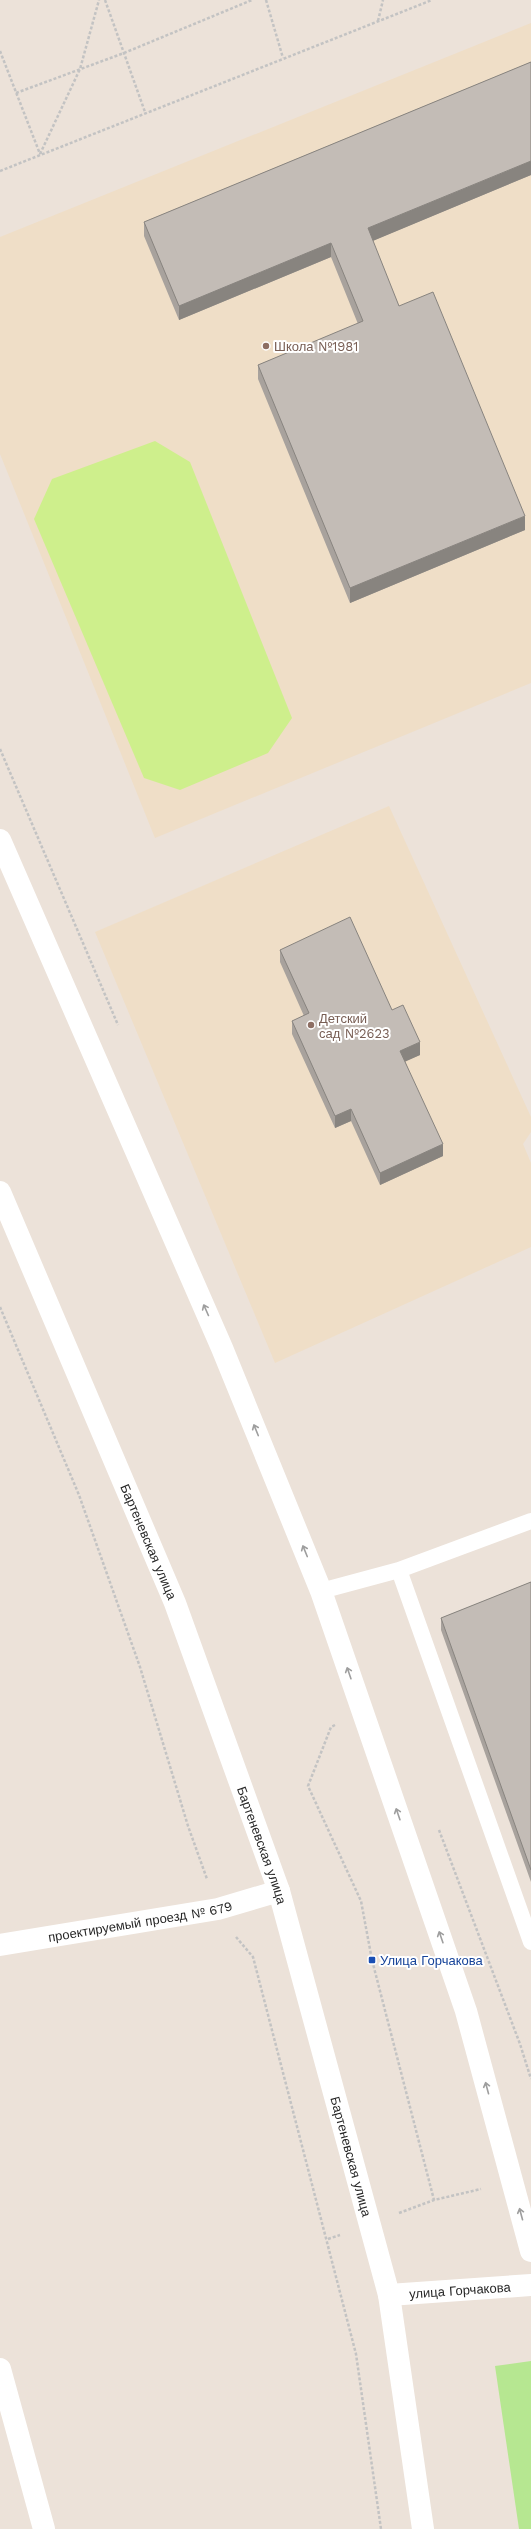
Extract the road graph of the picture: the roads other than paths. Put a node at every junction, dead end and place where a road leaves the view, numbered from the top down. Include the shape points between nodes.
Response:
1 (0, 840) edge
2 (0, 1192) edge
3 (531, 1521) edge
4 (398, 1570) junction
5 (321, 1591) junction
6 (279, 1891) junction
7 (531, 1942) edge
8 (0, 1945) edge
9 (531, 2251) edge
10 (531, 2285) edge
11 (389, 2295) junction
12 (0, 2369) edge
13 (44, 2529) edge
14 (422, 2529) edge

5 -> 1 street via 222,1348
2 - 6 street, Бартеневская улица via 175,1603
3 - 4 lane
4 - 5 lane
4 - 7 lane
9 -> 5 street via 466,2010
6 - 8 street, проектируемый проезд № 679 via 218,1909
6 - 11 street, Бартеневская улица
10 - 11 street, улица Горчакова
11 - 14 street, Бартеневская улица
12 - 13 street

